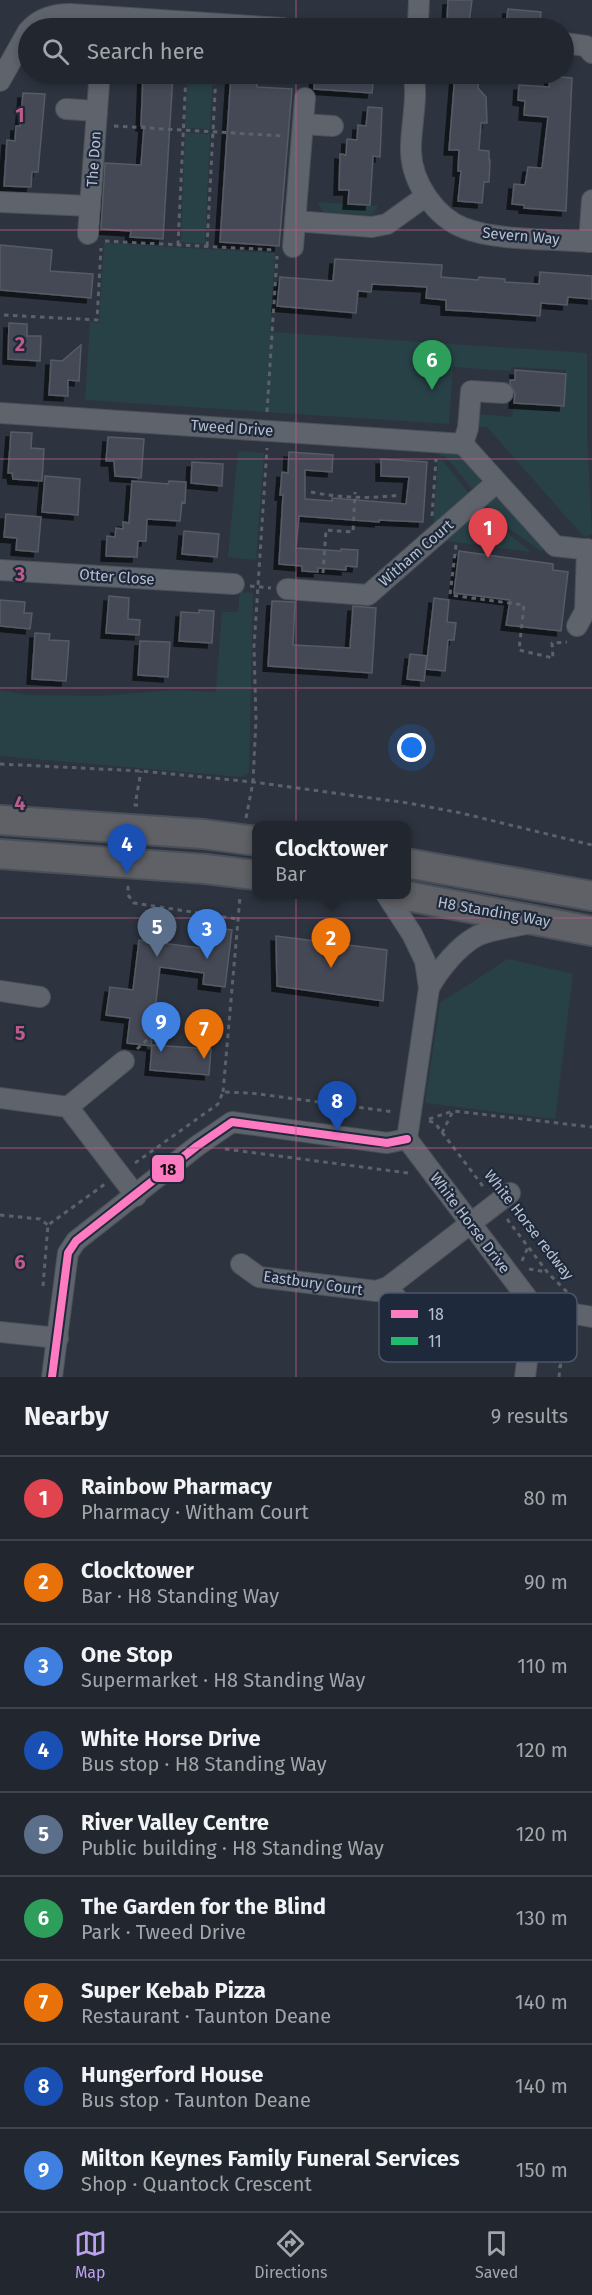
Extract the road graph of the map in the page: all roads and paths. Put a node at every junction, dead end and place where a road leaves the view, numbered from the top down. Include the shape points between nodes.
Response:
1 (419, 0) edge
2 (50, 7) edge
3 (172, 18) edge
4 (417, 18) edge
5 (574, 44) edge
6 (18, 50) edge
7 (592, 53) edge
8 (0, 81) edge
9 (99, 84) dead end
10 (185, 84) edge
11 (215, 84) edge
12 (413, 84) edge
13 (305, 98) dead end
14 (66, 109) dead end
15 (101, 118) junction
16 (333, 126) dead end
17 (183, 130) junction
18 (297, 130) junction
19 (212, 132) junction
20 (426, 196) junction
21 (592, 200) edge
22 (0, 202) edge
23 (90, 206) junction
24 (295, 221) junction
25 (88, 234) dead end
26 (591, 242) edge
27 (178, 245) junction
28 (207, 246) junction
29 (284, 250) junction
30 (4, 315) dead end
31 (503, 393) dead end
32 (0, 413) edge
33 (267, 430) junction
34 (463, 444) junction
35 (436, 457) dead end
36 (497, 482) junction
37 (312, 492) dead end
38 (355, 492) dead end
39 (399, 495) dead end
40 (355, 497) junction
41 (432, 516) dead end
42 (456, 545) dead end
43 (590, 550) edge
44 (0, 570) edge
45 (322, 583) dead end
46 (234, 585) dead end
47 (257, 587) junction
48 (287, 589) joint
49 (572, 630) joint
50 (0, 764) edge
51 (141, 771) junction
52 (253, 782) junction
53 (145, 806) dead end
54 (0, 820) edge
55 (250, 835) edge
56 (592, 845) edge
57 (0, 854) edge
58 (411, 864) edge
59 (248, 884) edge
60 (128, 886) dead end
61 (592, 896) edge
62 (411, 897) edge
63 (389, 899) edge
64 (237, 919) junction
65 (546, 921) junction
66 (592, 931) edge
67 (429, 988) junction
68 (0, 991) edge
69 (40, 997) dead end
70 (178, 1012) dead end
71 (124, 1060) joint
72 (223, 1092) dead end
73 (0, 1098) edge
74 (68, 1107) junction
75 (453, 1111) junction
76 (426, 1120) dead end
77 (592, 1127) edge
78 (407, 1139) junction
79 (197, 1146) junction
80 (434, 1176) junction
81 (136, 1196) junction
82 (503, 1198) junction
83 (0, 1215) edge
84 (470, 1224) junction
85 (48, 1225) dead end
86 (528, 1246) junction
87 (241, 1264) dead end
88 (548, 1273) junction
89 (388, 1287) junction
90 (393, 1293) edge
91 (523, 1293) edge
92 (567, 1293) edge
93 (577, 1315) edge
94 (592, 1317) edge
95 (0, 1332) edge
96 (58, 1338) junction
97 (527, 1362) edge
98 (561, 1362) edge
99 (52, 1377) edge
100 (525, 1377) edge
101 (559, 1377) edge

1 - 4 street
2 - 3 street
5 - 7 street via 586,46
6 - 8 street
9 - 15 street, The Don
10 - 17 path
11 - 19 path
12 - 20 street, Severn Way via 411,153 415,175
13 - 18 street
14 - 15 street
15 - 17 path
15 - 23 street, The Don
16 - 18 street
17 - 19 path
17 - 27 path
18 - 19 path
18 - 24 street
19 - 28 path
20 - 24 street via 387,224 372,227
20 - 26 street, Severn Way via 462,228 485,234
21 - 26 street
22 - 23 street
23 - 25 street, The Don
24 - 29 street
27 - 28 path
27 - 30 path via 102,240 97,320
28 - 29 path
29 - 33 path
31 - 34 street via 471,391
32 - 33 street, Tweed Drive
33 - 34 street, Tweed Drive
33 - 47 path
34 - 36 street
35 - 41 path
36 - 43 street via 555,546
36 - 48 street, Witham Court via 368,596
37 - 40 path
38 - 40 path
39 - 40 path
40 - 45 path via 353,532 326,530
42 - 49 path via 450,595 524,604 519,650 553,658 552,643 569,642
43 - 49 street via 585,611
44 - 46 street, Otter Close
47 - 48 path
47 - 52 path
50 - 51 path
51 - 52 path
51 - 53 path via 135,805
52 - 55 path
52 - 56 path via 408,803
54 - 55 highway, bridge
57 - 59 highway, bridge via 206,869
58 - 61 highway
59 - 64 path
60 - 64 path via 134,903
62 - 65 highway, H8 Standing Way
63 - 67 street via 425,961
64 - 72 path
65 - 66 highway, H8 Standing Way
65 - 67 street via 476,937 441,966
67 - 78 street
68 - 69 street
70 - 71 path
71 - 74 street
73 - 74 street
74 - 81 street
75 - 76 path
75 - 77 path
75 - 82 path, White Horse redway via 442,1133
78 - 79 street via 387,1143 232,1122
78 - 80 street, White Horse Drive
79 - 80 path
79 - 81 street
80 - 84 street, White Horse Drive
81 - 96 street via 76,1241 68,1253
82 - 84 street
82 - 86 path, White Horse redway
83 - 85 path via 40,1220
84 - 89 street
84 - 91 street, White Horse Drive
86 - 88 path, White Horse redway
86 - 88 path via 520,1267
87 - 89 street, Eastbury Court via 259,1277 376,1291
88 - 92 path, White Horse redway
89 - 90 street
93 - 94 street
95 - 96 street
96 - 99 street
97 - 100 street
98 - 101 path, White Horse redway

